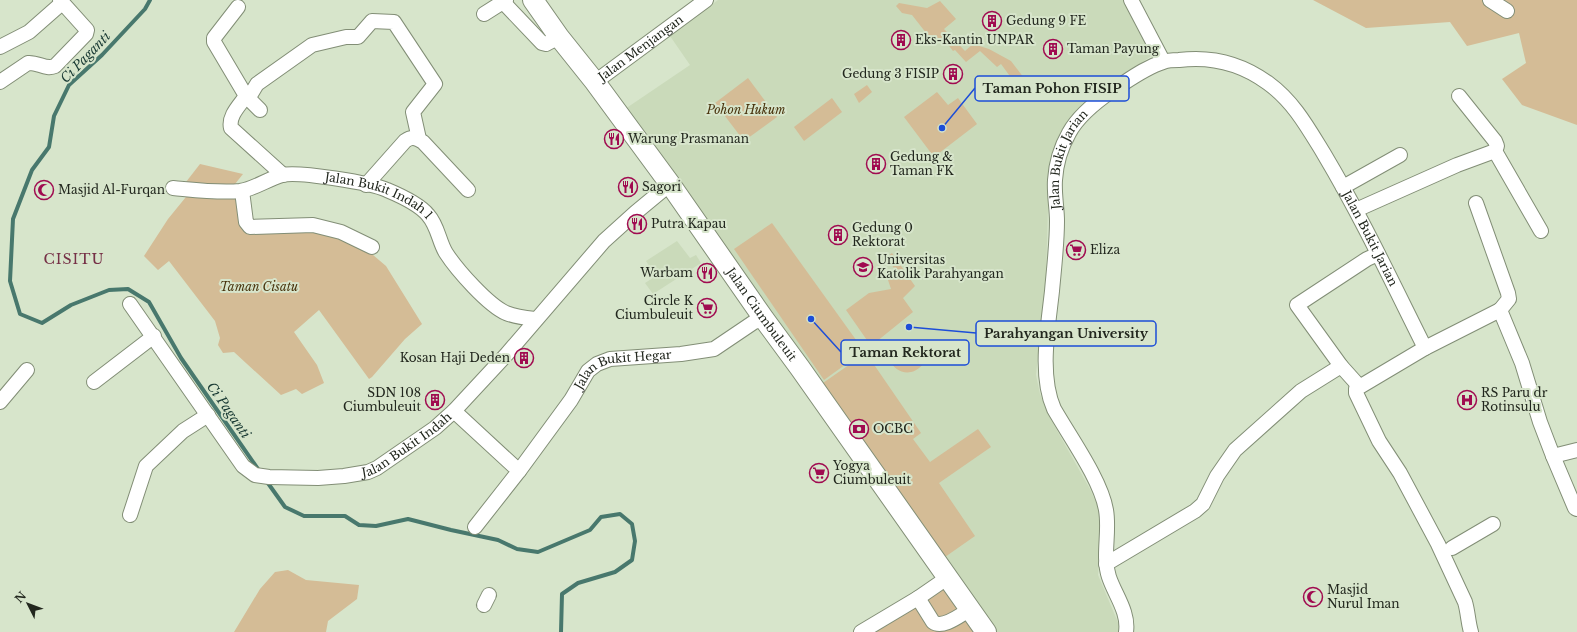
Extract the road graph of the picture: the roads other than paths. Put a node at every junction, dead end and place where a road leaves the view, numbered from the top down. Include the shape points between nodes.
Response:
1 (532, 0) edge
2 (706, 0) edge
3 (1131, 0) edge
4 (1490, 0) edge
5 (61, 1) edge
6 (504, 1) edge
7 (238, 7) dead end
8 (1507, 11) dead end
9 (484, 14) dead end
10 (559, 37) junction
11 (0, 47) edge
12 (1163, 61) junction
13 (0, 82) edge
14 (595, 82) junction
15 (248, 95) junction
16 (1459, 96) dead end
17 (260, 110) dead end
18 (419, 139) junction
19 (1495, 151) junction
20 (1400, 155) dead end
21 (283, 175) junction
22 (670, 184) junction
23 (366, 185) junction
24 (1343, 187) junction
25 (173, 188) dead end
26 (242, 190) junction
27 (468, 190) dead end
28 (1476, 203) dead end
29 (1356, 210) junction
30 (1541, 231) dead end
31 (372, 247) dead end
32 (1378, 254) junction
33 (130, 304) dead end
34 (1500, 310) junction
35 (536, 319) junction
36 (764, 320) junction
37 (154, 336) junction
38 (1425, 348) junction
39 (1341, 366) junction
40 (27, 370) dead end
41 (94, 382) dead end
42 (1359, 386) junction
43 (0, 402) edge
44 (454, 411) junction
45 (208, 415) junction
46 (1577, 450) edge
47 (1553, 456) junction
48 (519, 471) junction
49 (1577, 509) edge
50 (130, 514) dead end
51 (1493, 524) dead end
52 (475, 527) dead end
53 (1452, 548) dead end
54 (1106, 564) junction
55 (947, 578) junction
56 (918, 598) junction
57 (969, 610) junction
58 (861, 632) edge
59 (986, 632) edge
60 (1126, 632) edge
61 (1471, 632) edge

1 - 10 main road, Jalan Ciumbuleuit
2 - 14 street, Jalan Menjangan
3 - 12 street
4 - 8 street
5 - 11 street via 29,32
5 - 13 street via 86,30 85,36 55,66 48,68 28,63
6 - 9 street
6 - 10 street via 542,43 546,44
7 - 15 street via 214,38 214,42
10 - 14 main road, Jalan Ciumbuleuit
12 - 24 street, Jalan Bukit Jarian via 1211,59 1245,69 1267,82 1298,111
12 - 54 street, Jalan Bukit Jarian via 1131,77 1107,94 1075,123 1058,160 1055,181 1057,219 1047,327 1047,381 1054,409 1101,492 1108,530
14 - 22 main road, Jalan Ciumbuleuit
15 - 17 street
15 - 18 street via 257,84 312,45 346,37 358,37 372,20 394,22 435,84 413,112
15 - 21 street via 234,114 231,128
16 - 19 street via 1495,141
18 - 23 street via 405,141
18 - 27 street
19 - 29 street
19 - 30 street
20 - 24 street
21 - 23 street, Jalan Bukit Indah 1 via 315,176
21 - 26 street, Jalan Bukit Indah 1
22 - 35 street, Jalan Bukit Indah via 604,241
22 - 36 main road, Jalan Ciumbuleuit
23 - 35 street, Jalan Bukit Indah 1 via 385,189 428,215 445,252 458,270 490,302 505,312 521,318
24 - 29 street, Jalan Bukit Jarian
25 - 26 street, Jalan Bukit Indah 1 via 220,192
26 - 31 street via 246,222 250,227 313,225 341,232
28 - 34 street via 1508,293 1509,299
29 - 32 street, Jalan Bukit Jarian
32 - 38 street, Jalan Bukit Jarian
32 - 39 street via 1298,305
33 - 37 street, Jalan Bukit Indah
34 - 38 street
34 - 47 street via 1522,363
35 - 44 street, Jalan Bukit Indah
36 - 48 street, Jalan Bukit Hegar via 754,322 714,349 610,359 597,364 588,371 571,400
36 - 55 main road, Jalan Ciumbuleuit
37 - 41 street
37 - 45 street, Jalan Bukit Indah
38 - 42 street
39 - 42 street
39 - 54 street via 1301,391 1234,450 1203,504 1194,512
40 - 43 street
42 - 61 street via 1356,393 1379,441 1400,473 1458,587 1468,611
44 - 45 street, Jalan Bukit Indah via 377,468 368,472 318,478 255,475 243,466
44 - 48 street
45 - 50 street via 183,431 146,466
46 - 47 street
47 - 49 street
48 - 52 street, Jalan Bukit Hegar
51 - 53 street
54 - 60 street, Jalan Bukit Jarian via 1124,611
55 - 56 street
55 - 57 main road, Jalan Ciumbuleuit
56 - 57 street via 936,624 944,624
56 - 58 street
57 - 59 main road, Jalan Ciumbuleuit

